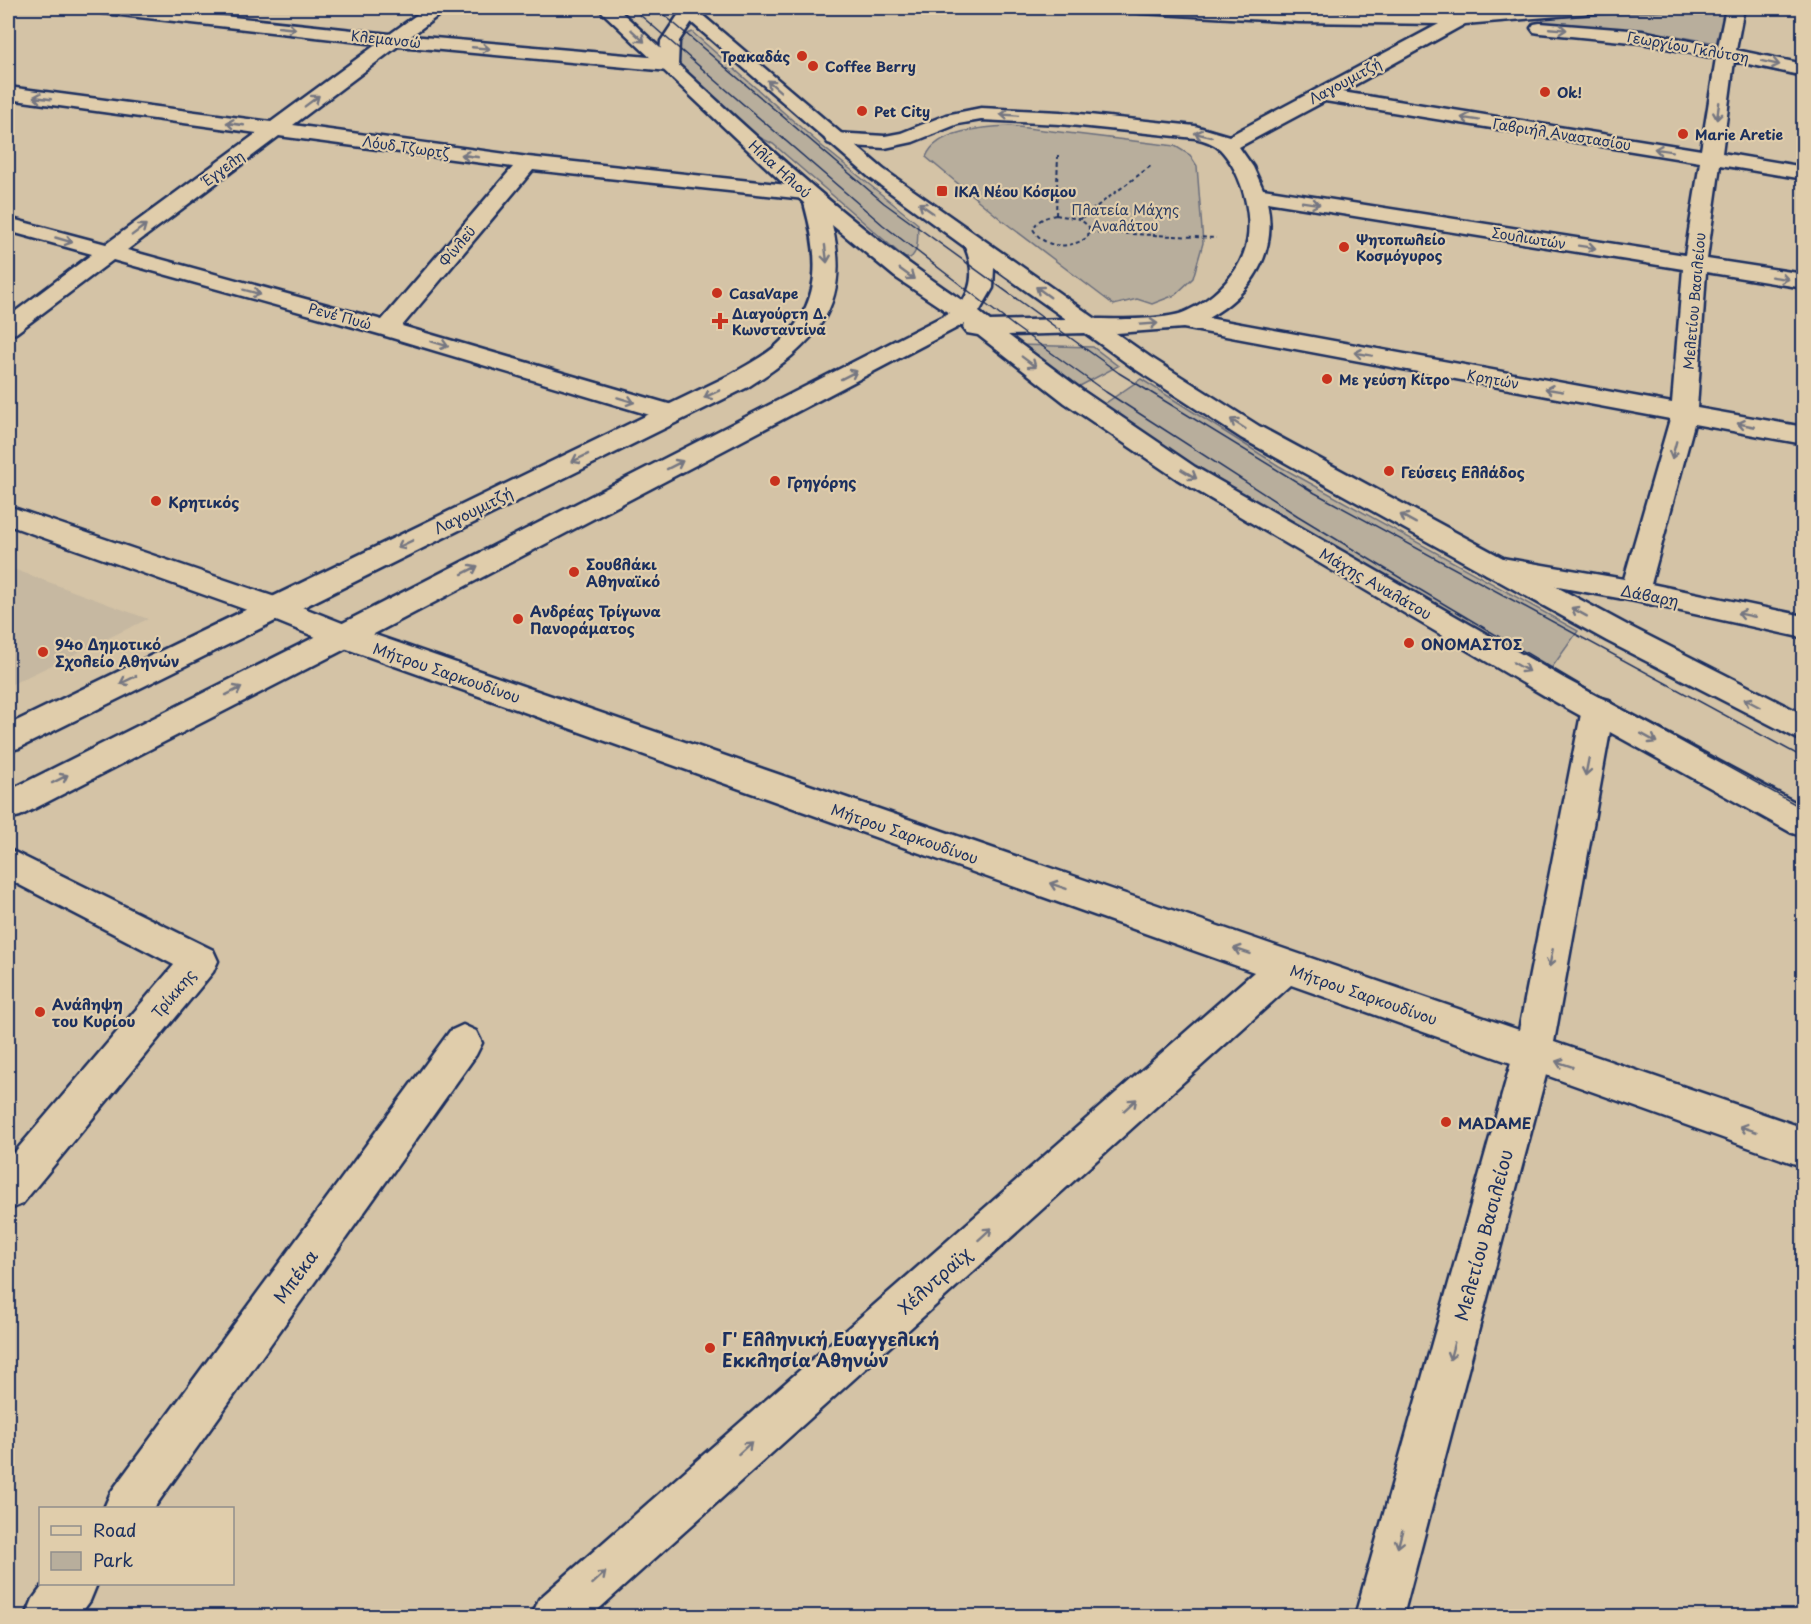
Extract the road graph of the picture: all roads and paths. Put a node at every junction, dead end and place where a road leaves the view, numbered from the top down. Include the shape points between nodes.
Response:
1 (103, 8) edge
2 (437, 8) edge
3 (608, 8) edge
4 (1141, 8) edge
5 (1172, 8) edge
6 (1593, 8) edge
7 (1735, 8) edge
8 (688, 9) edge
9 (1501, 11) edge
10 (1299, 12) edge
11 (1463, 19) junction
12 (395, 40) junction
13 (1726, 53) junction
14 (669, 65) junction
15 (1803, 70) edge
16 (8, 93) edge
17 (1321, 94) junction
18 (1060, 118) junction
19 (275, 129) junction
20 (1195, 132) junction
21 (835, 139) junction
22 (1228, 146) junction
23 (1711, 158) junction
24 (528, 163) junction
25 (1803, 173) edge
26 (1254, 194) junction
27 (809, 195) junction
28 (1056, 215) junction
29 (1080, 219) junction
30 (8, 224) edge
31 (1090, 232) junction
32 (1259, 240) junction
33 (974, 242) junction
34 (109, 252) junction
35 (1695, 264) junction
36 (1803, 282) edge
37 (974, 321) junction
38 (1183, 321) junction
39 (1090, 326) junction
40 (8, 328) edge
41 (387, 329) junction
42 (670, 413) junction
43 (1684, 414) junction
44 (1803, 436) edge
45 (8, 515) edge
46 (1496, 567) junction
47 (1635, 591) junction
48 (274, 608) junction
49 (1803, 627) edge
50 (344, 636) junction
51 (1598, 709) junction
52 (1803, 730) edge
53 (8, 739) edge
54 (8, 806) edge
55 (1803, 823) edge
56 (8, 863) edge
57 (1286, 966) junction
58 (463, 1043) dead end
59 (1533, 1053) junction
60 (1803, 1148) edge
61 (8, 1190) edge
62 (129, 1507) edge
63 (72, 1585) edge
64 (50, 1617) edge
65 (556, 1617) edge
66 (1379, 1617) edge

1 -> 12 street, Κλεμανσώ
2 - 12 street, Έγγελη
3 -> 14 street, Ηλία Ηλιού
4 - 5 street
5 - 10 street
6 - 9 street
7 - 13 street, Μελετίου Βασιλείου
8 - 14 street via 670,41
21 -> 8 street
9 - 11 street
9 -> 13 street, Γεωργίου Γκλύτση via 1534,27 1642,37
10 - 11 street
11 - 17 street, Λαγουμιτζή
12 -> 14 street, Κλεμανσώ
19 -> 12 street, Έγγελη
13 -> 15 street, Γεωργίου Γκλύτση
13 -> 23 street, Μελετίου Βασιλείου
14 - 27 street, Ηλία Ηλιού
19 -> 16 street, Λόυδ Τζωρτζ
17 - 22 street, Λαγουμιτζή
23 -> 17 street, Γαβριήλ Αναστασίου
18 - 20 street
18 -> 21 street via 981,114 953,118 906,138 885,142
18 - 28 path
24 -> 19 street, Λόυδ Τζωρτζ
34 -> 19 street, Έγγελη
22 -> 20 street
20 - 29 path
33 -> 21 street
22 - 26 street
23 - 25 street, Γαβριήλ Αναστασίου
23 - 35 street, Μελετίου Βασιλείου
24 - 27 street, Λόυδ Τζωρτζ
24 - 41 street, Φίνλεϋ
26 - 32 street
26 -> 35 street, Σουλιωτών
27 -> 37 street, Ηλία Ηλιού via 903,272
27 -> 42 street, Λαγουμιτζή via 824,232 828,264 824,296 812,322 784,352 739,381
28 - 29 path
28 - 31 path via 1035,224 1033,229 1040,239 1067,246 1083,241
29 - 31 path
30 -> 34 street, Ρενέ Πυώ
31 - 32 path
32 - 38 street via 1240,281 1216,303
33 - 37 street via 984,262 984,278
39 -> 33 street
34 - 40 street, Έγγελη
34 -> 41 street, Ρενέ Πυώ
35 -> 36 street, Σουλιωτών
35 - 43 street, Μελετίου Βασιλείου
37 - 39 street
50 -> 37 street via 922,337
37 -> 51 street, Μάχης Αναλάτου via 1074,397 1185,473
39 -> 38 street
43 -> 38 street, Κρητών
46 -> 39 street via 1250,432
41 -> 42 street, Ρενέ Πυώ
42 -> 48 street, Λαγουμιτζή
44 -> 43 street, Κρητών
43 -> 47 street, Μελετίου Βασιλείου
45 - 48 street, Μήτρου Σαρκουδίνου
46 - 47 street, Δάβαρη
52 -> 46 street
49 -> 47 street, Δάβαρη
48 - 50 street, Μήτρου Σαρκουδίνου
48 -> 53 street, Λαγουμιτζή
54 -> 50 street
57 -> 50 street, Μήτρου Σαρκουδίνου
51 -> 55 street, Μάχης Αναλάτου
51 -> 59 street, Μελετίου Βασιλείου
56 - 61 street, Τρίκκης via 200,961
57 - 59 street, Μήτρου Σαρκουδίνου
65 -> 57 street, Χέλντραϊχ
58 - 62 street, Μπέκα
60 -> 59 street, Μήτρου Σαρκουδίνου
59 -> 66 street, Μελετίου Βασιλείου
63 - 64 street

